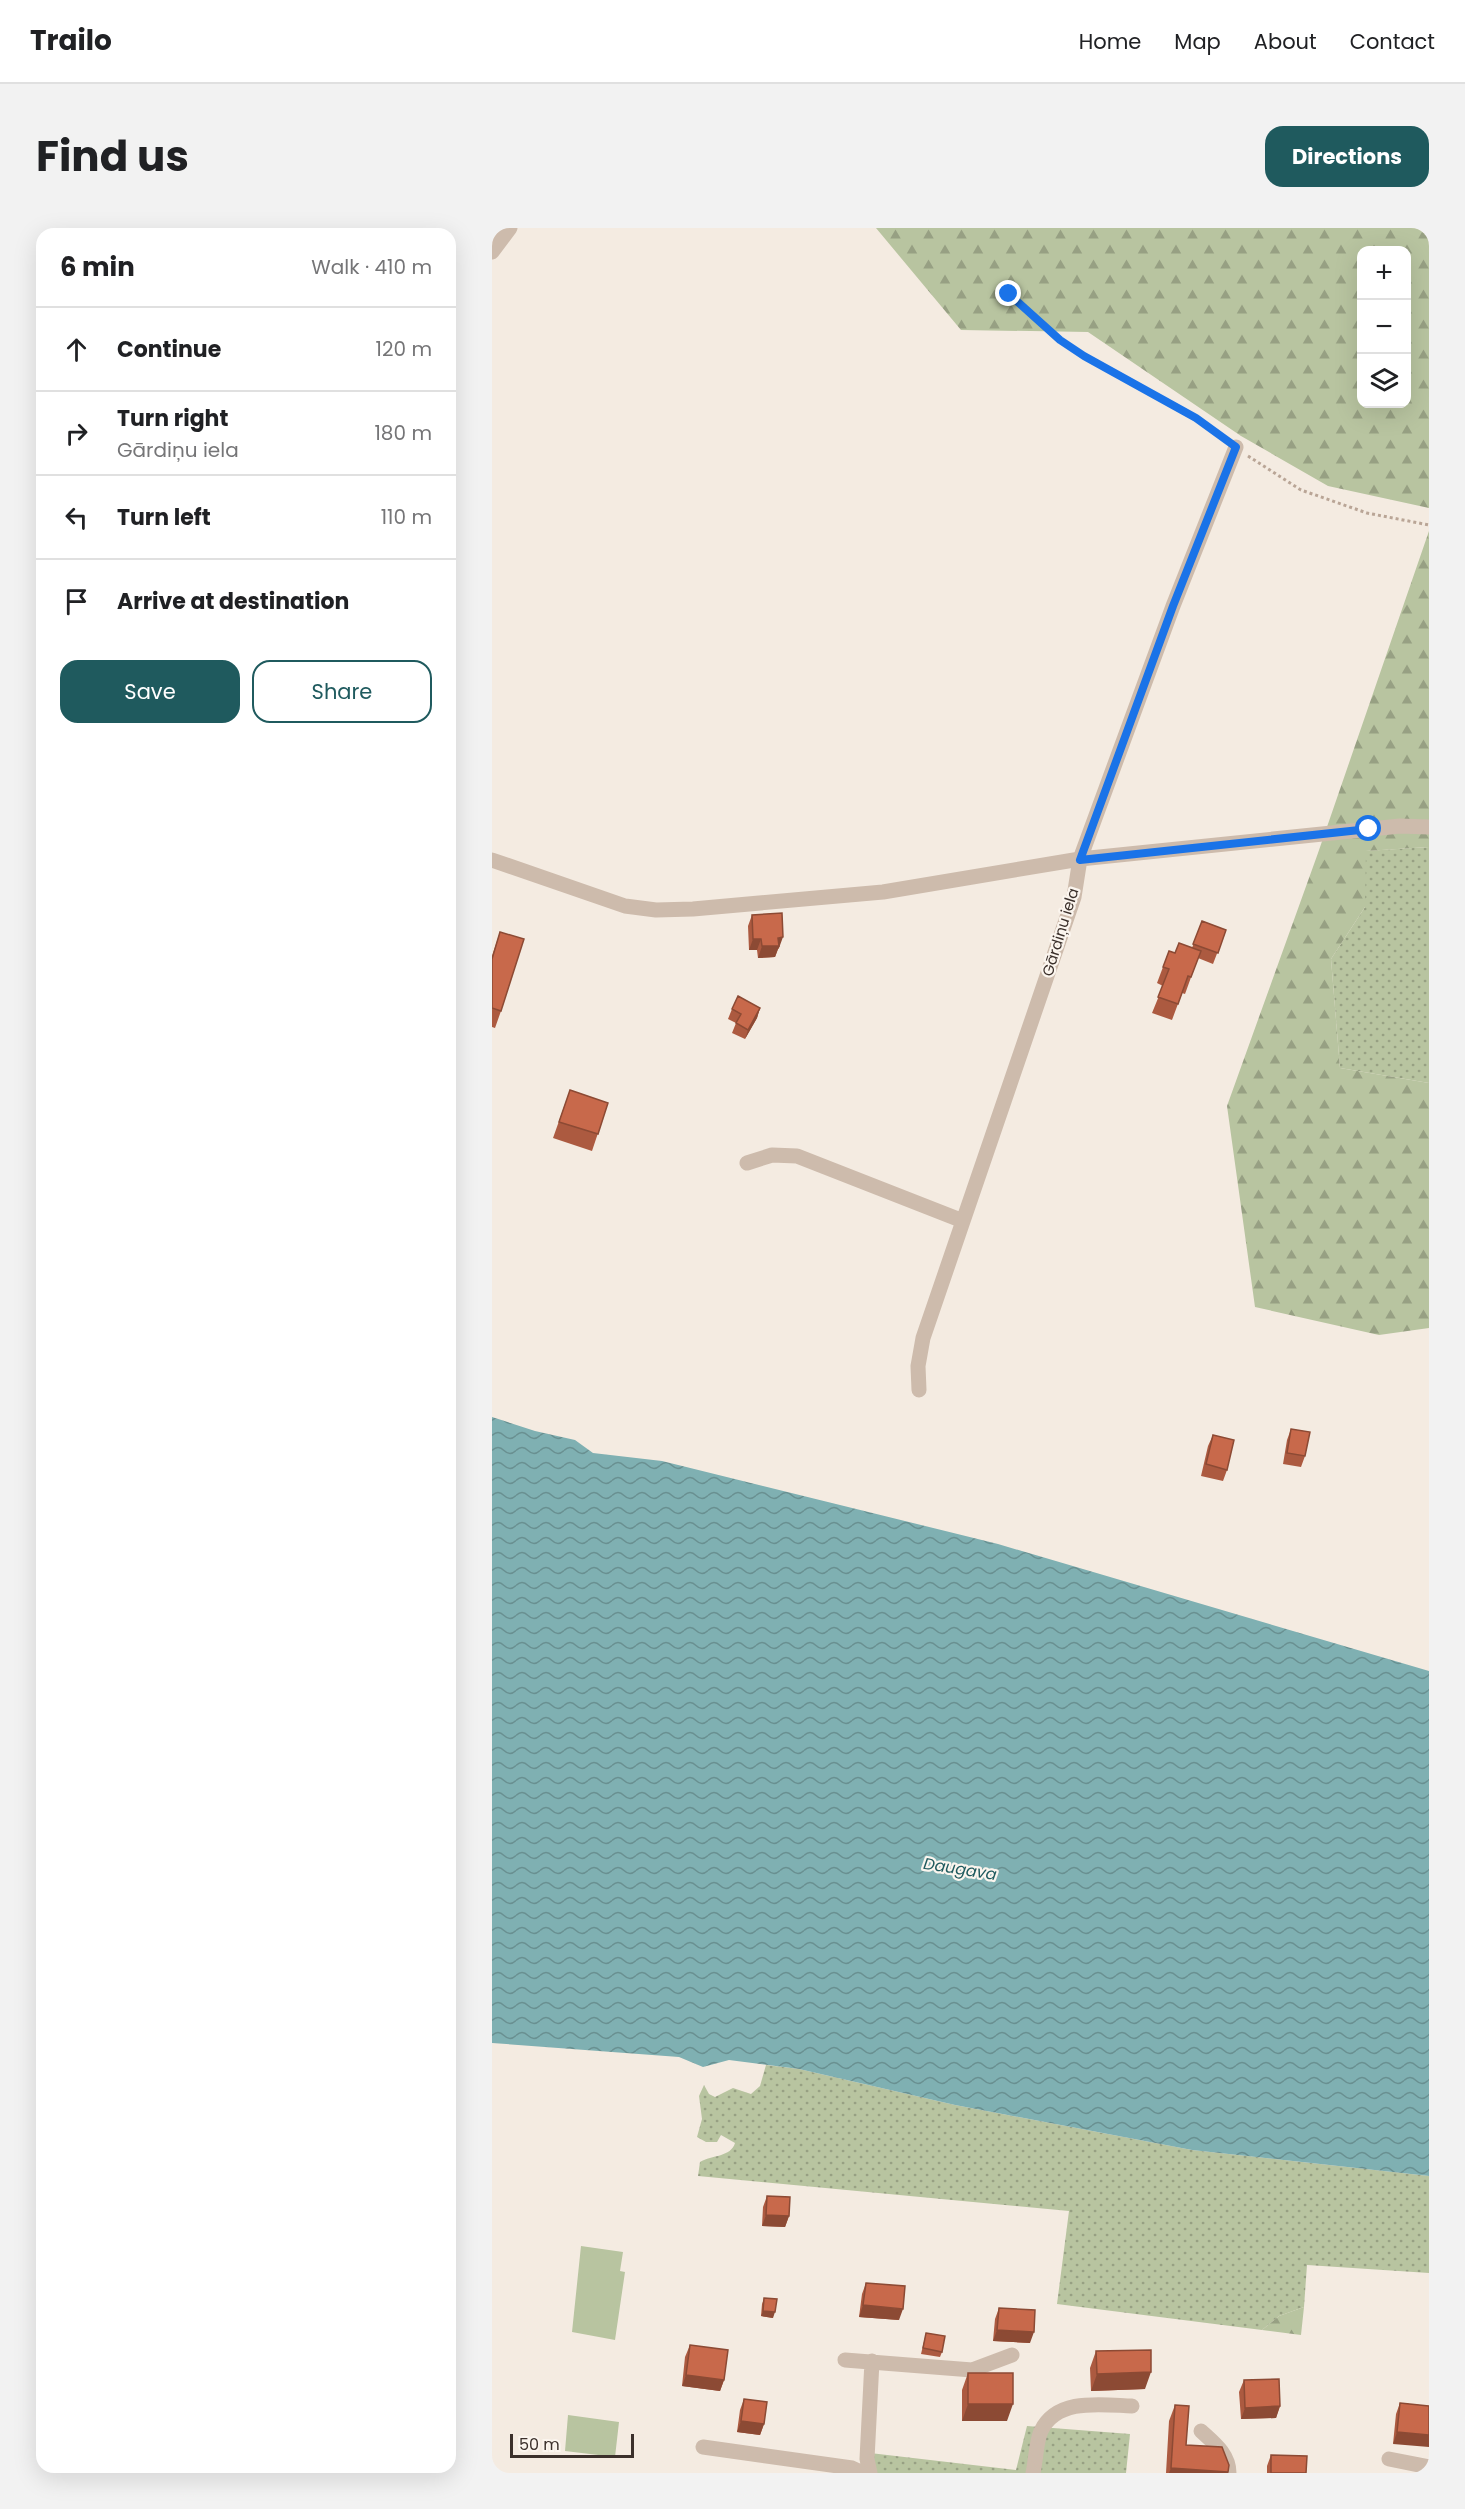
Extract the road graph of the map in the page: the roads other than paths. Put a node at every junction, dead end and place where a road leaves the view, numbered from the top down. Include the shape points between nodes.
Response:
1 (510, 228) edge
2 (492, 252) edge
3 (1236, 447) road end
4 (1429, 827) edge
5 (492, 860) edge
6 (1080, 860) junction
7 (747, 1162) dead end
8 (963, 1221) junction
9 (919, 1390) dead end
10 (1012, 2355) dead end
11 (845, 2360) dead end
12 (872, 2361) junction
13 (1132, 2406) dead end
14 (1201, 2431) dead end
15 (703, 2447) dead end
16 (1389, 2459) dead end
17 (1429, 2468) edge
18 (863, 2473) edge
19 (870, 2473) edge
20 (1034, 2473) edge
21 (1229, 2473) edge

1 - 2 street
3 - 6 street, Gārdiņu iela
4 - 6 street via 1400,826
5 - 6 street via 625,906 656,910 883,892
6 - 8 street, Gārdiņu iela via 1074,897
7 - 8 street via 772,1155 797,1155
8 - 9 street, Gārdiņu iela via 923,1338
10 - 12 street via 972,2370
11 - 12 street
12 - 19 street via 867,2459
13 - 20 street via 1075,2405 1053,2417 1041,2430
14 - 21 street via 1219,2447 1229,2464
15 - 18 street via 852,2468
16 - 17 street

